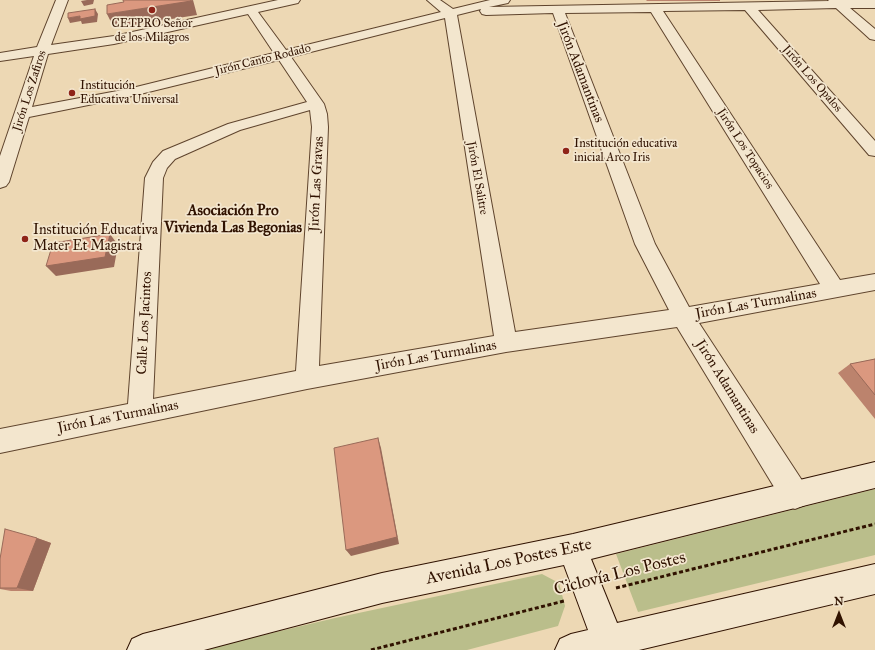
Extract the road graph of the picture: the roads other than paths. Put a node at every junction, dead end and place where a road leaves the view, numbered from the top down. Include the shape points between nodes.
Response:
1 (62, 0) edge
2 (294, 0) edge
3 (433, 0) edge
4 (504, 0) edge
5 (837, 2) edge
6 (875, 4) edge
7 (749, 7) junction
8 (655, 8) junction
9 (557, 9) junction
10 (251, 10) junction
11 (452, 13) junction
12 (875, 36) edge
13 (42, 52) junction
14 (284, 55) junction
15 (0, 57) edge
16 (316, 104) junction
17 (21, 114) junction
18 (875, 151) edge
19 (0, 182) edge
20 (875, 282) edge
21 (835, 290) junction
22 (683, 317) junction
23 (506, 343) junction
24 (307, 380) junction
25 (140, 412) junction
26 (0, 441) edge
27 (875, 476) edge
28 (795, 495) junction
29 (573, 549) junction
30 (875, 580) edge
31 (608, 641) junction
32 (143, 650) edge
33 (571, 650) edge

1 - 13 street, Jirón Los Zafiros
2 - 10 street
3 - 11 street
4 - 11 street, Jirón Canto Rodado
5 - 6 street
5 - 7 street
5 - 12 street
7 - 8 street
7 - 18 street, Jirón Los Opalos
8 - 9 street
8 - 21 street, Jirón Los Topacios
9 - 11 street
9 - 22 street, Jirón Adamantinas via 645,244
10 - 13 street via 114,40
10 - 14 street, Jirón Las Gravas
11 - 14 street, Jirón Canto Rodado
11 - 23 street, Jirón El Salitre
13 - 15 street
13 - 17 street, Jirón Los Zafiros
14 - 16 street, Jirón Las Gravas
14 - 17 street, Jirón Canto Rodado via 128,93
16 - 24 street, Jirón Las Gravas via 320,126
16 - 25 street, Calle Los Jacintos via 234,127 169,155 159,166 154,178
17 - 19 street, Jirón Los Zafiros
20 - 21 street, Jirón Las Turmalinas
21 - 22 street, Jirón Las Turmalinas
22 - 23 street, Jirón Las Turmalinas
22 - 28 street, Jirón Adamantinas
23 - 24 street, Jirón Las Turmalinas
24 - 25 street, Jirón Las Turmalinas
25 - 26 street, Jirón Las Turmalinas
27 - 28 street, Avenida Los Postes Este
28 - 29 street, Avenida Los Postes Este
29 - 31 street
29 - 32 street, Avenida Los Postes Este via 382,588
30 - 31 street
31 - 33 street

